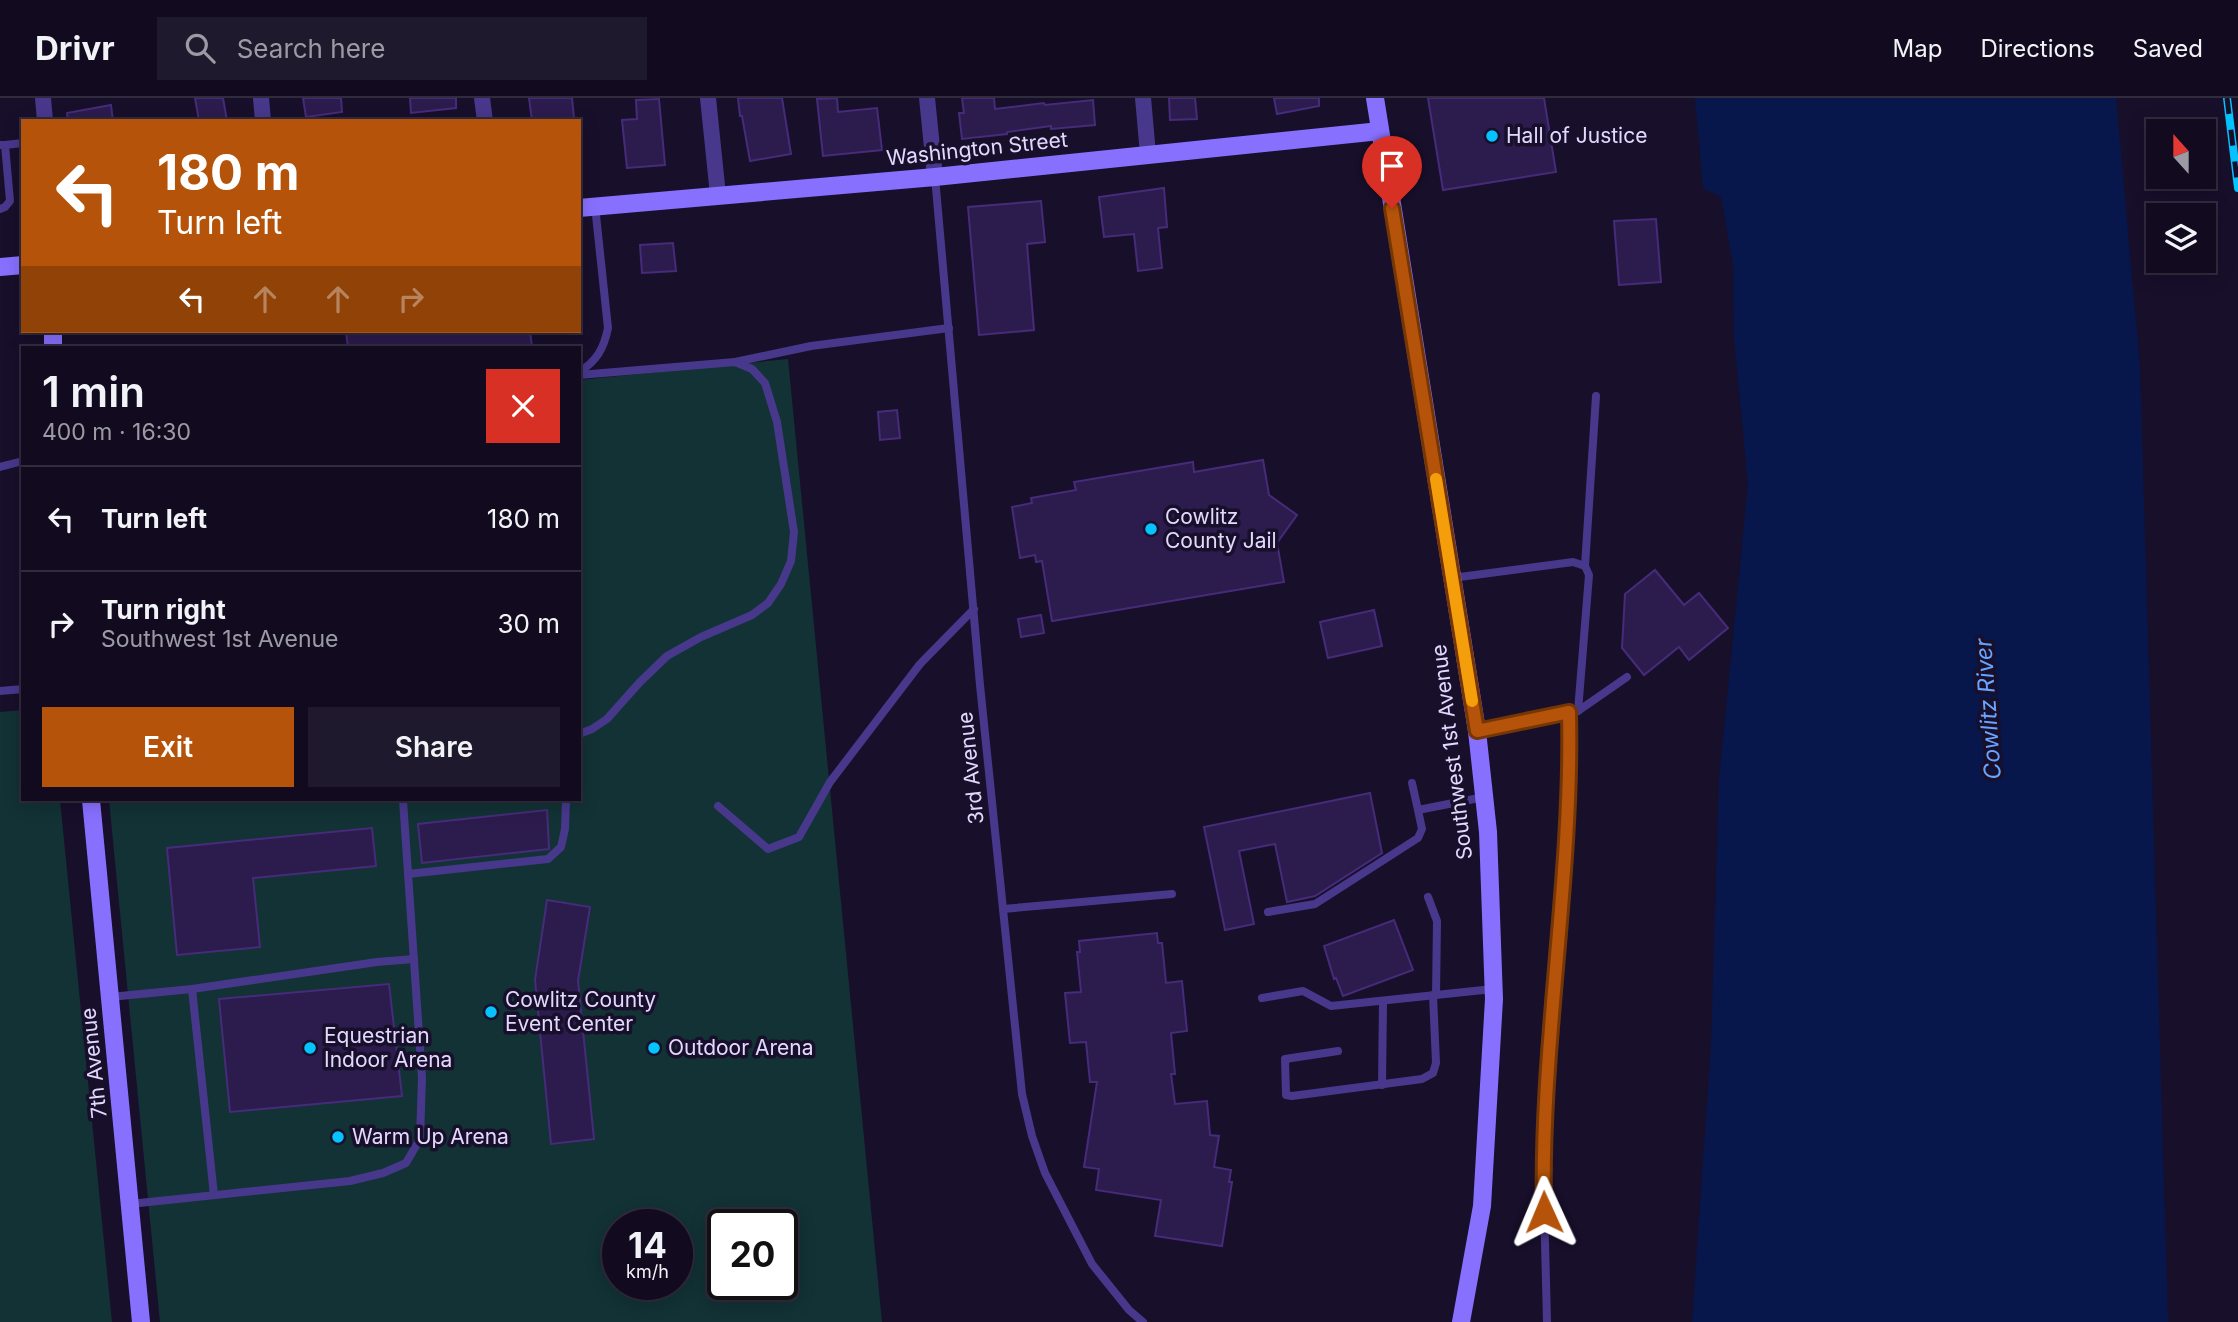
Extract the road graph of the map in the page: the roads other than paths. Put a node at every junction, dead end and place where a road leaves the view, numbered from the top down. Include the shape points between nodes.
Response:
1 (43, 98) edge
2 (261, 98) edge
3 (482, 98) edge
4 (708, 98) edge
5 (927, 98) edge
6 (1143, 98) edge
7 (1375, 98) edge
8 (45, 119) edge
9 (263, 119) edge
10 (485, 119) edge
11 (1380, 131) junction
12 (21, 143) edge
13 (3, 145) edge
14 (1148, 154) junction
15 (935, 177) junction
16 (718, 195) junction
17 (587, 207) edge
18 (0, 209) edge
19 (21, 265) edge
20 (0, 267) edge
21 (949, 328) junction
22 (735, 362) junction
23 (581, 372) edge
24 (581, 374) edge
25 (1596, 396) dead end
26 (21, 462) edge
27 (0, 467) edge
28 (1585, 566) junction
29 (1452, 578) junction
30 (974, 608) junction
31 (1627, 677) dead end
32 (21, 689) edge
33 (0, 691) edge
34 (1573, 712) junction
35 (1477, 731) junction
36 (581, 733) edge
37 (1412, 783) dead end
38 (1484, 797) junction
39 (91, 801) edge
40 (403, 801) edge
41 (566, 801) edge
42 (718, 806) dead end
43 (1418, 810) junction
44 (408, 874) junction
45 (1172, 894) dead end
46 (1428, 897) dead end
47 (1003, 909) junction
48 (1268, 912) dead end
49 (414, 959) junction
50 (192, 989) junction
51 (1493, 989) junction
52 (1434, 995) junction
53 (110, 998) junction
54 (1262, 998) dead end
55 (1383, 1002) junction
56 (1338, 1051) dead end
57 (1382, 1085) junction
58 (214, 1195) junction
59 (130, 1204) junction
60 (141, 1322) edge
61 (1143, 1322) edge
62 (1461, 1322) edge
63 (1547, 1322) edge

1 - 8 street
2 - 9 street
3 - 10 street
4 - 16 street
5 - 15 street
6 - 14 street
7 - 11 street, Southwest 1st Avenue
11 - 14 street, Washington Street
11 - 29 street, Southwest 1st Avenue
12 - 13 lane
13 - 18 lane via 10,201
14 - 15 street, Washington Street
15 - 16 street, Washington Street
15 - 21 lane, 3rd Avenue
16 - 17 street, Washington Street
17 - 23 lane via 608,328 604,346
19 - 20 street
21 - 22 lane via 811,346
21 - 30 lane, 3rd Avenue
22 - 24 lane
22 - 36 lane via 752,369 765,383 775,411 794,532 786,573 768,603 667,656 607,719
25 - 28 lane
26 - 27 lane
28 - 29 lane via 1573,562
28 - 34 lane via 1589,575
29 - 35 street, Southwest 1st Avenue
30 - 42 lane via 911,674 830,782 799,838 768,849
30 - 47 lane, 3rd Avenue
31 - 34 lane
32 - 33 lane
34 - 35 lane
34 - 63 lane via 1543,1163
35 - 38 street, Southwest 1st Avenue
37 - 43 lane
38 - 43 lane
38 - 51 street, Southwest 1st Avenue
39 - 53 street, 7th Avenue
40 - 44 lane
41 - 44 lane via 561,846 548,859
43 - 48 lane via 1422,829 1418,838 1315,904
44 - 49 lane
45 - 47 lane
46 - 52 lane via 1437,920
47 - 61 lane, 3rd Avenue via 1022,1094 1032,1136 1045,1173 1092,1264
49 - 50 lane
49 - 58 lane via 421,1114 420,1139 406,1163 350,1181
50 - 53 lane
50 - 58 lane
51 - 52 lane
51 - 62 street, Southwest 1st Avenue via 1482,1206
52 - 55 lane
52 - 57 lane via 1433,1073
53 - 59 street, 7th Avenue
54 - 55 lane via 1303,991 1331,1006
55 - 57 lane
56 - 57 lane via 1284,1059 1286,1095
58 - 59 lane
59 - 60 street, 7th Avenue

